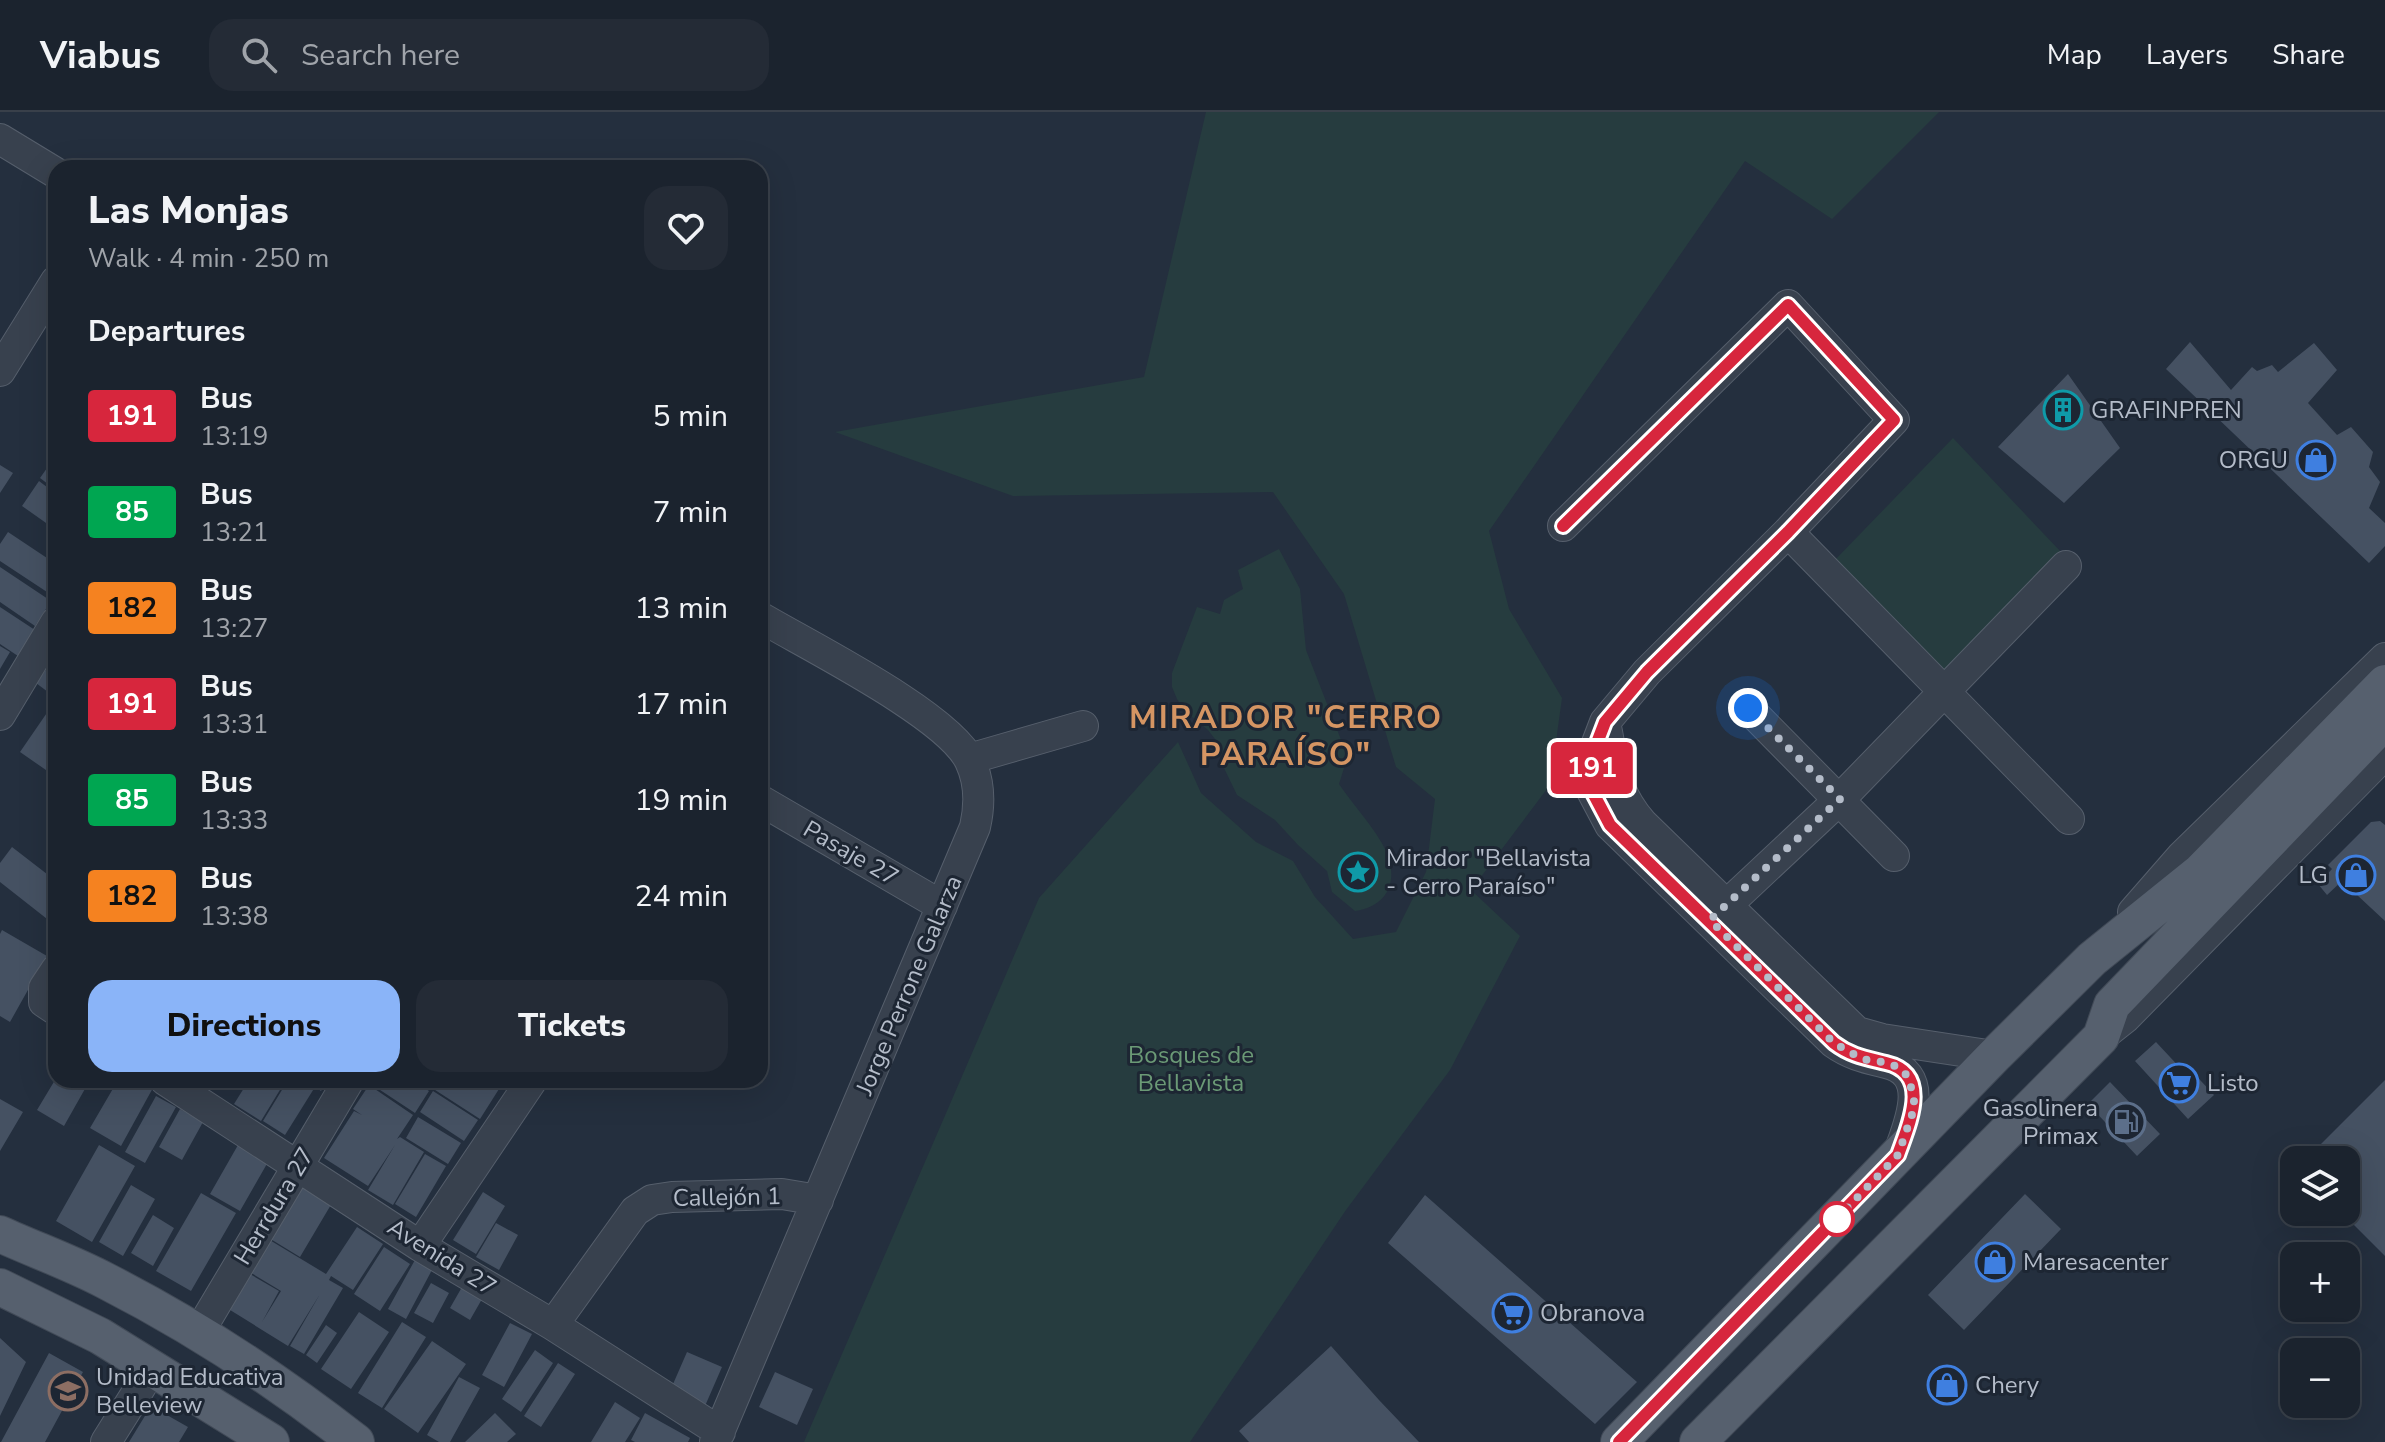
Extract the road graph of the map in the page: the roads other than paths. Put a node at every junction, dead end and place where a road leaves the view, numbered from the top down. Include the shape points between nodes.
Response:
1 (0, 139) edge
2 (48, 168) edge
3 (48, 294) edge
4 (0, 371) edge
5 (1563, 526) dead end
6 (1788, 532) junction
7 (2066, 566) dead end
8 (768, 622) edge
9 (48, 635) edge
10 (2385, 658) edge
11 (2385, 683) edge
12 (1944, 692) junction
13 (1748, 708) dead end
14 (0, 715) edge
15 (2385, 721) edge
16 (1083, 726) dead end
17 (2334, 754) junction
18 (2385, 754) edge
19 (969, 759) junction
20 (1840, 799) junction
21 (768, 805) edge
22 (2069, 819) dead end
23 (1894, 856) dead end
24 (942, 906) junction
25 (1720, 912) junction
26 (2092, 959) junction
27 (2101, 1037) junction
28 (1994, 1056) junction
29 (178, 1088) edge
30 (344, 1088) edge
31 (527, 1088) edge
32 (1898, 1155) junction
33 (298, 1165) junction
34 (818, 1200) junction
35 (0, 1234) edge
36 (420, 1246) junction
37 (0, 1287) edge
38 (553, 1325) junction
39 (199, 1332) junction
40 (153, 1367) junction
41 (717, 1437) edge
42 (106, 1442) edge
43 (271, 1442) edge
44 (356, 1442) edge
45 (1619, 1442) edge
46 (1698, 1442) edge

1 - 2 street
3 - 4 street
5 - 6 street via 1788,305 1894,420
6 - 12 street
6 - 25 street via 1647,672 1605,722 1592,756 1592,791 1610,825
7 - 12 street
8 - 19 street, Jorge Perrone Galarza via 922,712
9 - 14 street
10 - 26 street via 2181,857
11 - 17 main road
12 - 20 street
12 - 22 street
13 - 20 street
15 - 17 main road
16 - 19 street
17 - 26 main road
17 - 27 main road via 2112,1005
18 - 27 street
19 - 24 street, Jorge Perrone Galarza via 979,811
20 - 23 street
20 - 25 street
21 - 24 street, Pasaje 27
24 - 34 street, Jorge Perrone Galarza
25 - 28 street via 1857,1032
25 - 32 street via 1834,1043 1862,1059 1889,1063 1909,1078 1915,1106
26 - 28 main road
27 - 46 main road
28 - 32 main road
29 - 33 street, Avenida 27
30 - 33 street, Herrdura 27
31 - 36 street
32 - 45 main road
33 - 36 street, Avenida 27
33 - 39 street, Herrdura 27
34 - 38 street, Callejón 1 via 782,1194 652,1200 635,1211
34 - 41 street, Jorge Perrone Galarza
35 - 39 main road via 104,1280
36 - 38 street, Avenida 27
37 - 40 main road
38 - 41 street, Avenida 27
39 - 44 main road
40 - 42 street
40 - 43 main road

